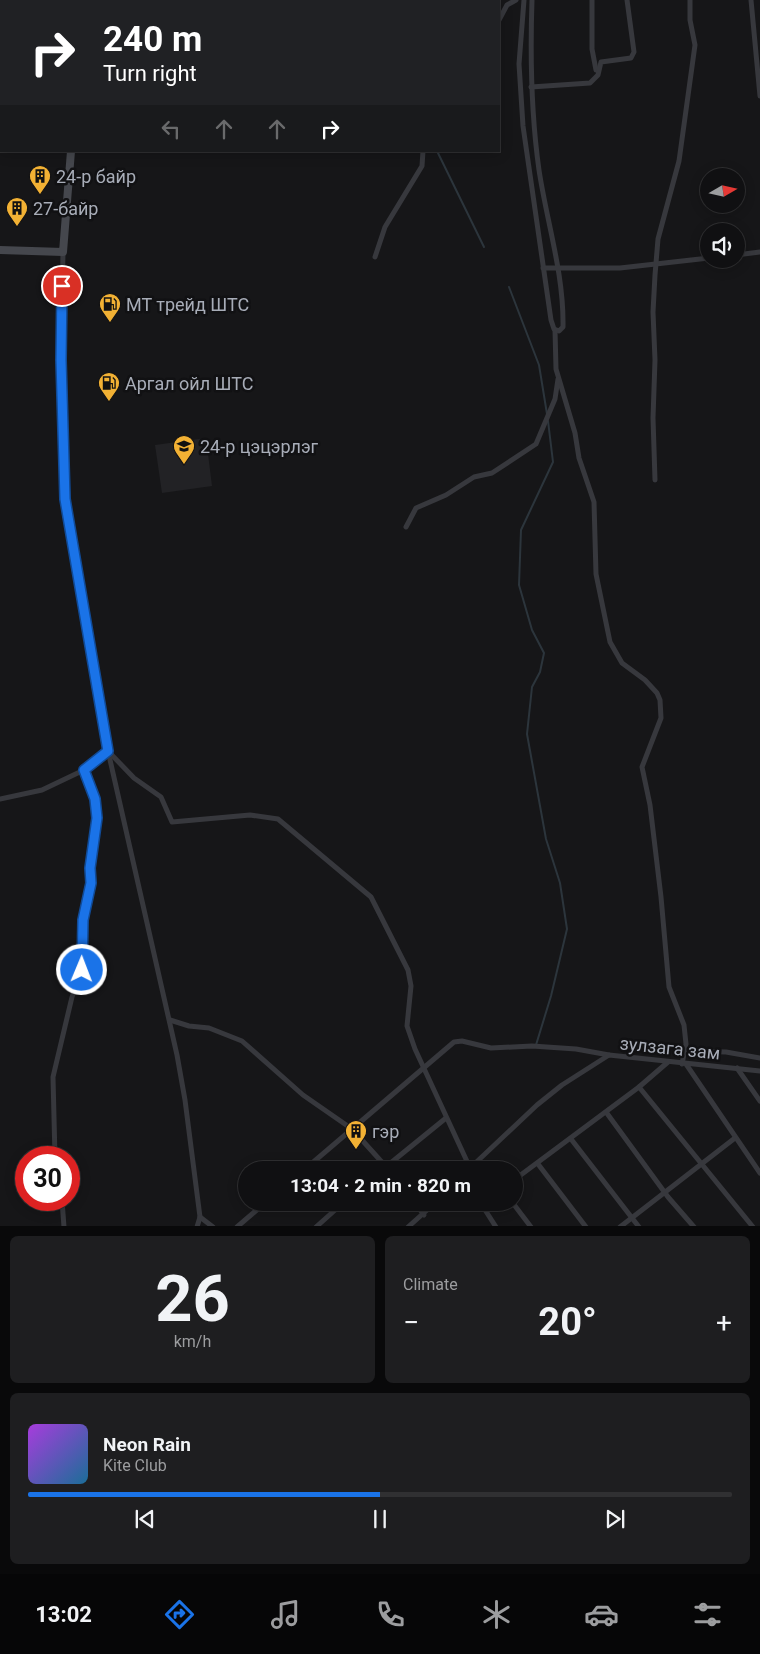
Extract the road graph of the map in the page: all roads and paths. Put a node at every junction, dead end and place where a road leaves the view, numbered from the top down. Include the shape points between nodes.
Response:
1 (516, 0) edge
2 (524, 0) edge
3 (532, 0) edge
4 (592, 0) edge
5 (627, 0) edge
6 (690, 0) edge
7 (757, 0) edge
8 (751, 2) edge
9 (500, 18) edge
10 (598, 75) junction
11 (759, 80) edge
12 (531, 87) junction
13 (760, 96) edge
14 (71, 152) edge
15 (423, 152) edge
16 (0, 250) edge
17 (63, 252) junction
18 (760, 252) edge
19 (745, 254) edge
20 (375, 257) dead end
21 (700, 259) edge
22 (656, 264) junction
23 (544, 268) junction
24 (559, 270) junction
25 (555, 330) junction
26 (558, 376) junction
27 (655, 480) dead end
28 (406, 527) dead end
29 (108, 751) junction
30 (84, 770) junction
31 (0, 799) edge
32 (170, 1020) junction
33 (686, 1050) junction
34 (609, 1055) junction
35 (760, 1058) edge
36 (668, 1062) junction
37 (684, 1064) junction
38 (424, 1068) junction
39 (737, 1068) junction
40 (760, 1071) edge
41 (639, 1087) junction
42 (760, 1101) edge
43 (606, 1112) junction
44 (446, 1118) junction
45 (352, 1129) junction
46 (735, 1138) junction
47 (571, 1139) junction
48 (55, 1146) edge
49 (315, 1161) edge
50 (378, 1161) edge
51 (395, 1161) edge
52 (466, 1161) edge
53 (478, 1161) edge
54 (538, 1164) junction
55 (701, 1164) junction
56 (760, 1173) edge
57 (523, 1174) edge
58 (666, 1192) junction
59 (63, 1211) edge
60 (255, 1211) edge
61 (334, 1211) edge
62 (421, 1211) edge
63 (428, 1211) edge
64 (486, 1211) edge
65 (519, 1211) edge
66 (424, 1215) junction
67 (200, 1217) junction
68 (632, 1217) junction
69 (64, 1226) edge
70 (197, 1226) edge
71 (213, 1226) edge
72 (237, 1226) edge
73 (316, 1226) edge
74 (408, 1226) edge
75 (496, 1226) edge
76 (531, 1226) edge
77 (586, 1226) edge
78 (620, 1226) edge
79 (639, 1226) edge
80 (694, 1226) edge
81 (753, 1226) edge

1 - 9 street via 507,5
2 - 23 street via 519,64 523,126
3 - 12 street
4 - 10 street via 592,49
5 - 10 street via 633,56 601,62
6 - 22 street via 695,45 679,161 658,239
7 - 8 street
8 - 11 street
10 - 12 street via 590,83
11 - 13 street
12 - 24 street via 539,170
14 - 17 street
15 - 20 street via 422,166 385,227
16 - 17 street
17 - 29 street via 61,360 65,499
18 - 19 street
21 - 22 street
22 - 24 street
22 - 27 street via 653,312
23 - 24 street
23 - 25 street
24 - 25 street via 563,327
25 - 26 street
26 - 28 street via 554,399 536,444 492,473 474,477 446,495 416,508
26 - 33 street via 579,458 592,492 596,574 610,642 622,663 645,680 660,700 660,718 642,767 650,805 669,987 684,1026
29 - 30 street
29 - 32 street
29 - 38 street via 134,778 161,797 172,822 250,815 278,819 371,898 408,970 408,1026
30 - 31 street via 42,790
30 - 48 street via 95,799 97,818 91,883 83,920 82,970 72,997 53,1077
32 - 45 street via 209,1028 242,1041 303,1095
32 - 67 street via 185,1100
33 - 35 street
33 - 37 street
34 - 36 street, зулзага зам
34 - 38 street via 541,1046 491,1048 462,1041 447,1046
34 - 53 street, зулзага зам via 536,1104
36 - 37 street, зулзага зам
36 - 41 street
37 - 39 street, зулзага зам
37 - 46 street
38 - 44 street
38 - 45 street
39 - 40 street, зулзага зам
39 - 42 street
41 - 43 street
41 - 55 street
43 - 47 street
43 - 58 street
44 - 51 street
44 - 52 street
45 - 49 street
45 - 50 street
46 - 55 street
46 - 56 street
47 - 54 street
47 - 68 street
54 - 57 street
54 - 77 street
55 - 58 street
55 - 81 street
58 - 68 street
58 - 80 street
59 - 69 street
60 - 72 street
61 - 73 street
62 - 66 street
63 - 66 street
64 - 75 street
65 - 76 street
66 - 74 street
67 - 70 street
67 - 71 street
68 - 78 street
68 - 79 street

